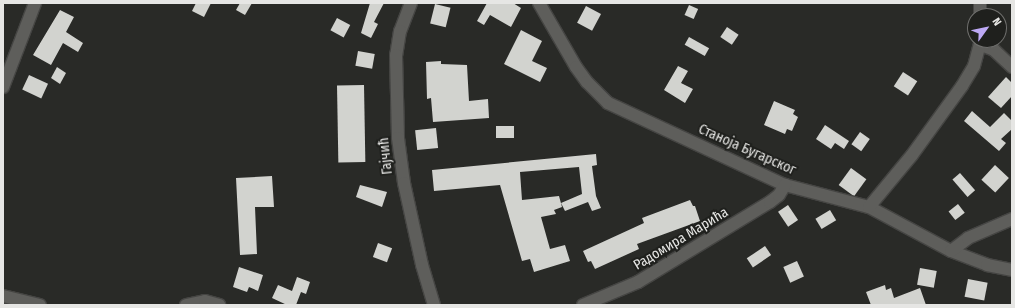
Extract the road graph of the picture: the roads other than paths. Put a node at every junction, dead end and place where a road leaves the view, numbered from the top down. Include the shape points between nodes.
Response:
1 (35, 3) edge
2 (411, 3) edge
3 (539, 3) edge
4 (979, 48) edge
5 (991, 48) edge
6 (1012, 67) edge
7 (3, 87) edge
8 (784, 185) junction
9 (869, 207) junction
10 (1012, 219) edge
11 (951, 251) junction
12 (1012, 270) edge
13 (3, 296) edge
14 (40, 305) edge
15 (186, 305) edge
16 (219, 305) edge
17 (434, 305) edge
18 (583, 305) edge

1 - 7 street
2 - 17 street, Гајчић via 400,31 396,54 398,138 404,183
3 - 8 street, Станоја Бугарског via 576,67 608,103
4 - 9 street via 974,66 962,86 912,155
5 - 6 street
8 - 9 street, Станоја Бугарског
8 - 18 street, Радомира Марића via 779,195 766,205 638,282
9 - 11 street, Станоја Бугарског
10 - 11 street via 968,238
11 - 12 street, Станоја Бугарског via 987,265
13 - 14 street
15 - 16 street via 205,301

